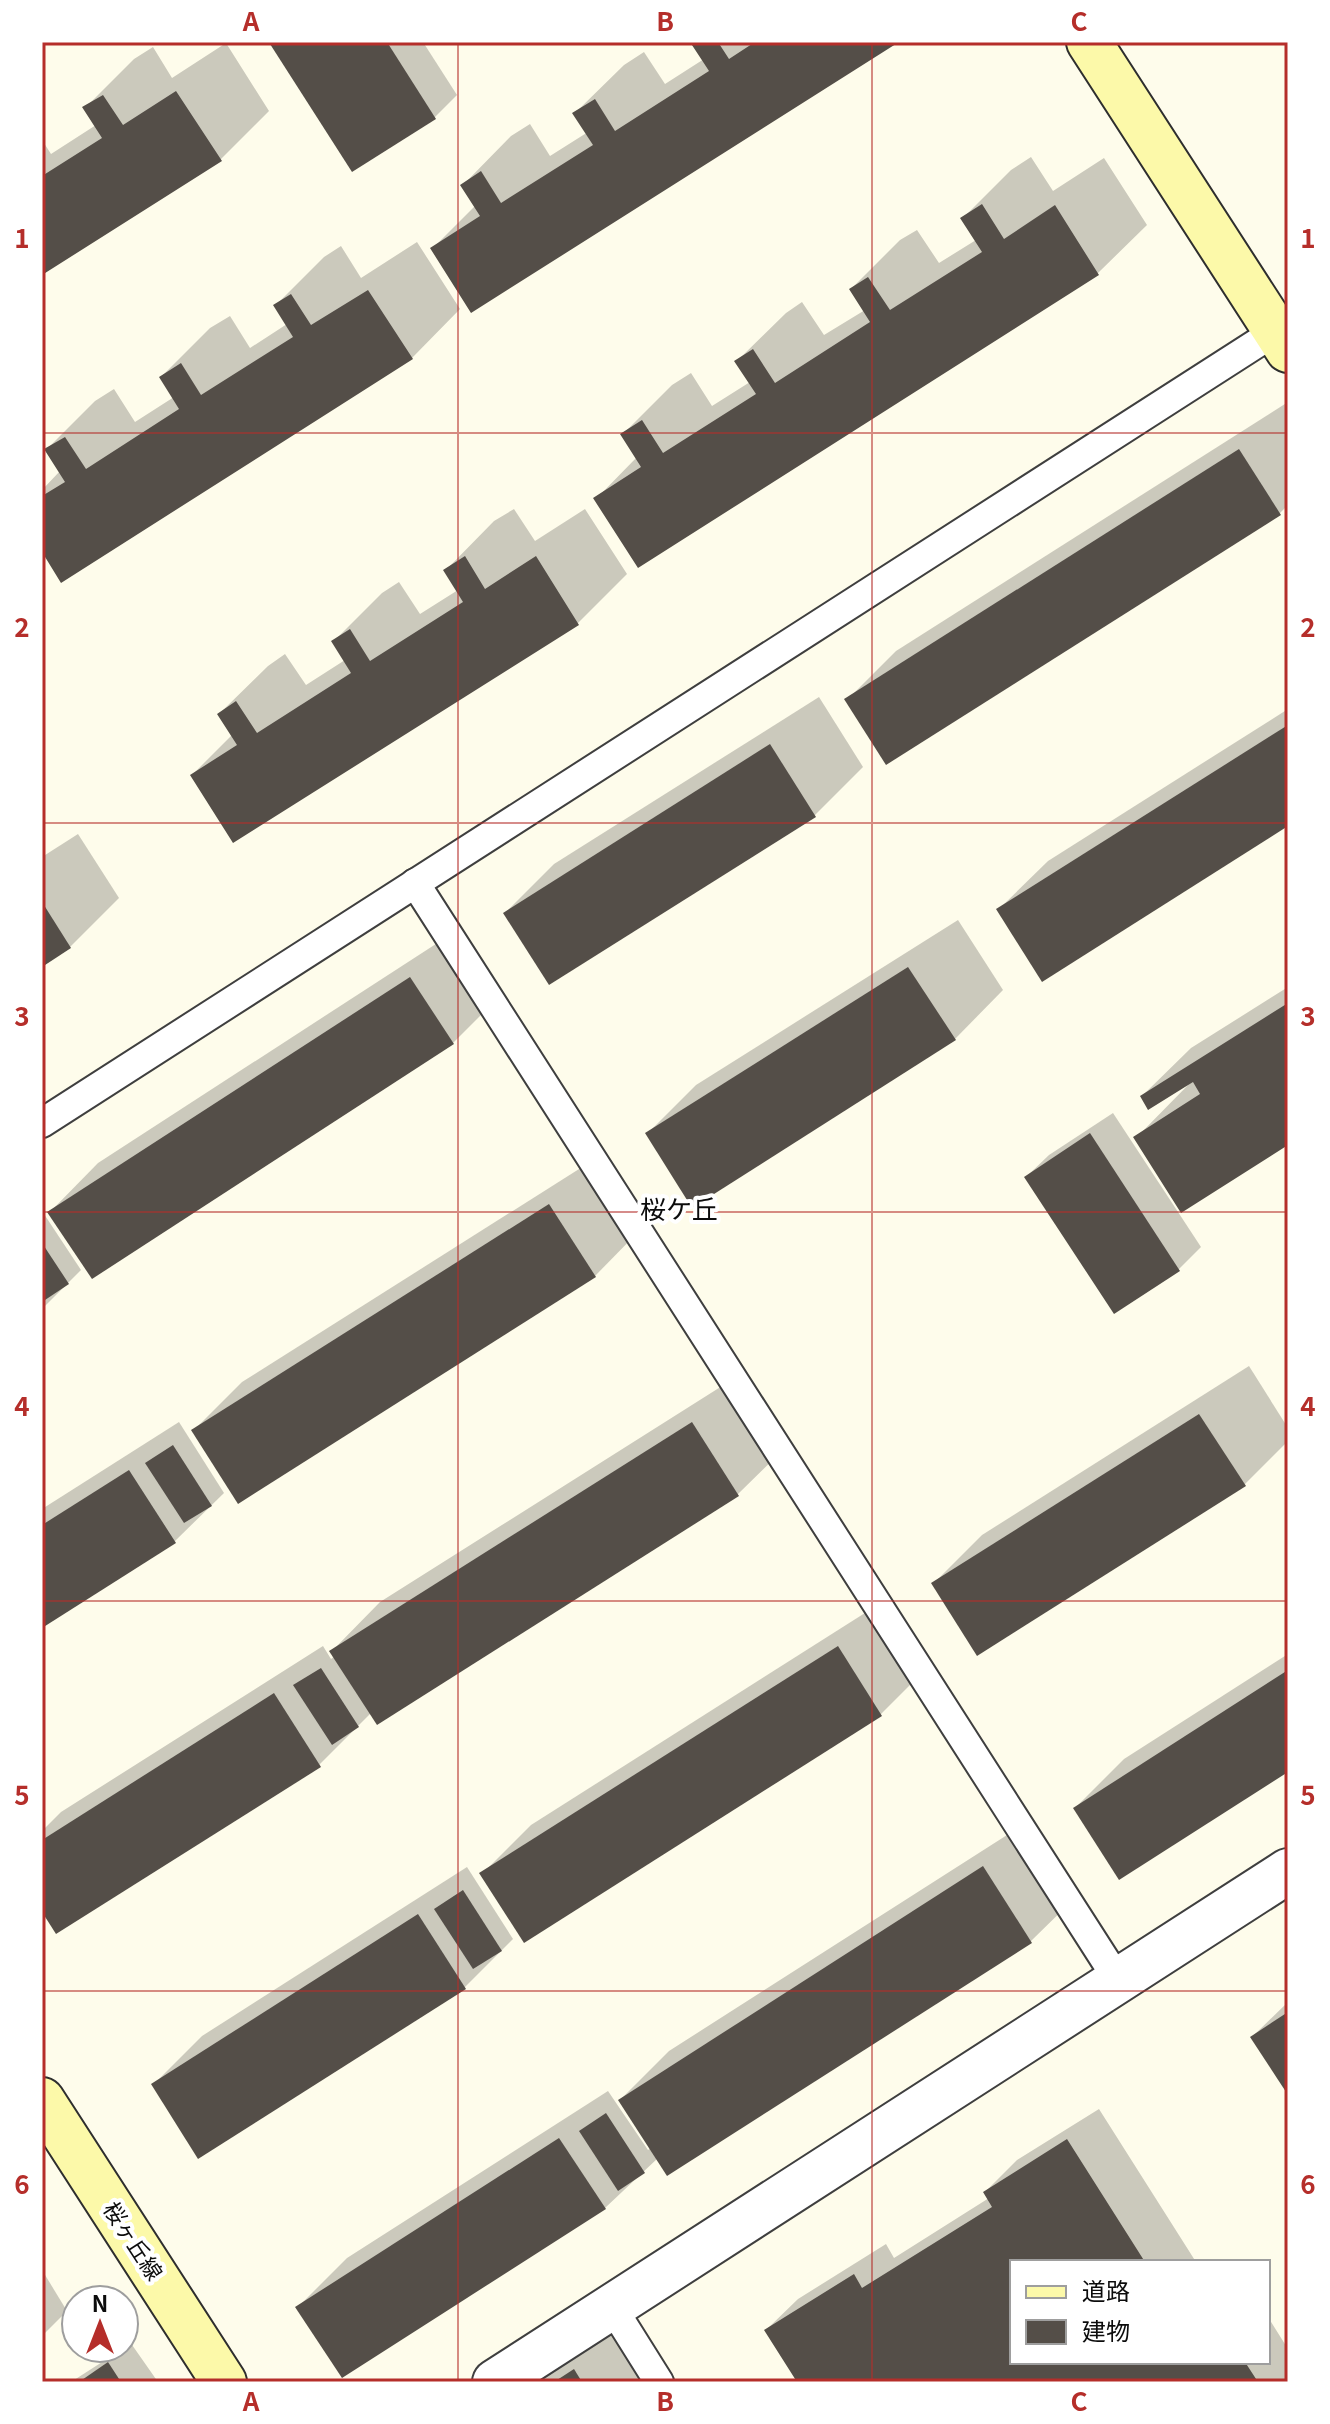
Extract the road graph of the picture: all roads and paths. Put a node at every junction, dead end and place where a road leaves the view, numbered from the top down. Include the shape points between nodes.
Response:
1 (1089, 42) edge
2 (1282, 340) edge
3 (415, 883) junction
4 (42, 1123) edge
5 (1288, 1871) edge
6 (1118, 1980) junction
7 (42, 2100) edge
8 (612, 2307) junction
9 (224, 2382) edge
10 (495, 2382) edge
11 (659, 2382) edge

1 - 2 street
2 - 3 lane
3 - 4 lane
3 - 6 lane
5 - 6 street
6 - 8 street
7 - 9 street, 桜ヶ丘線
8 - 10 street
8 - 11 lane

